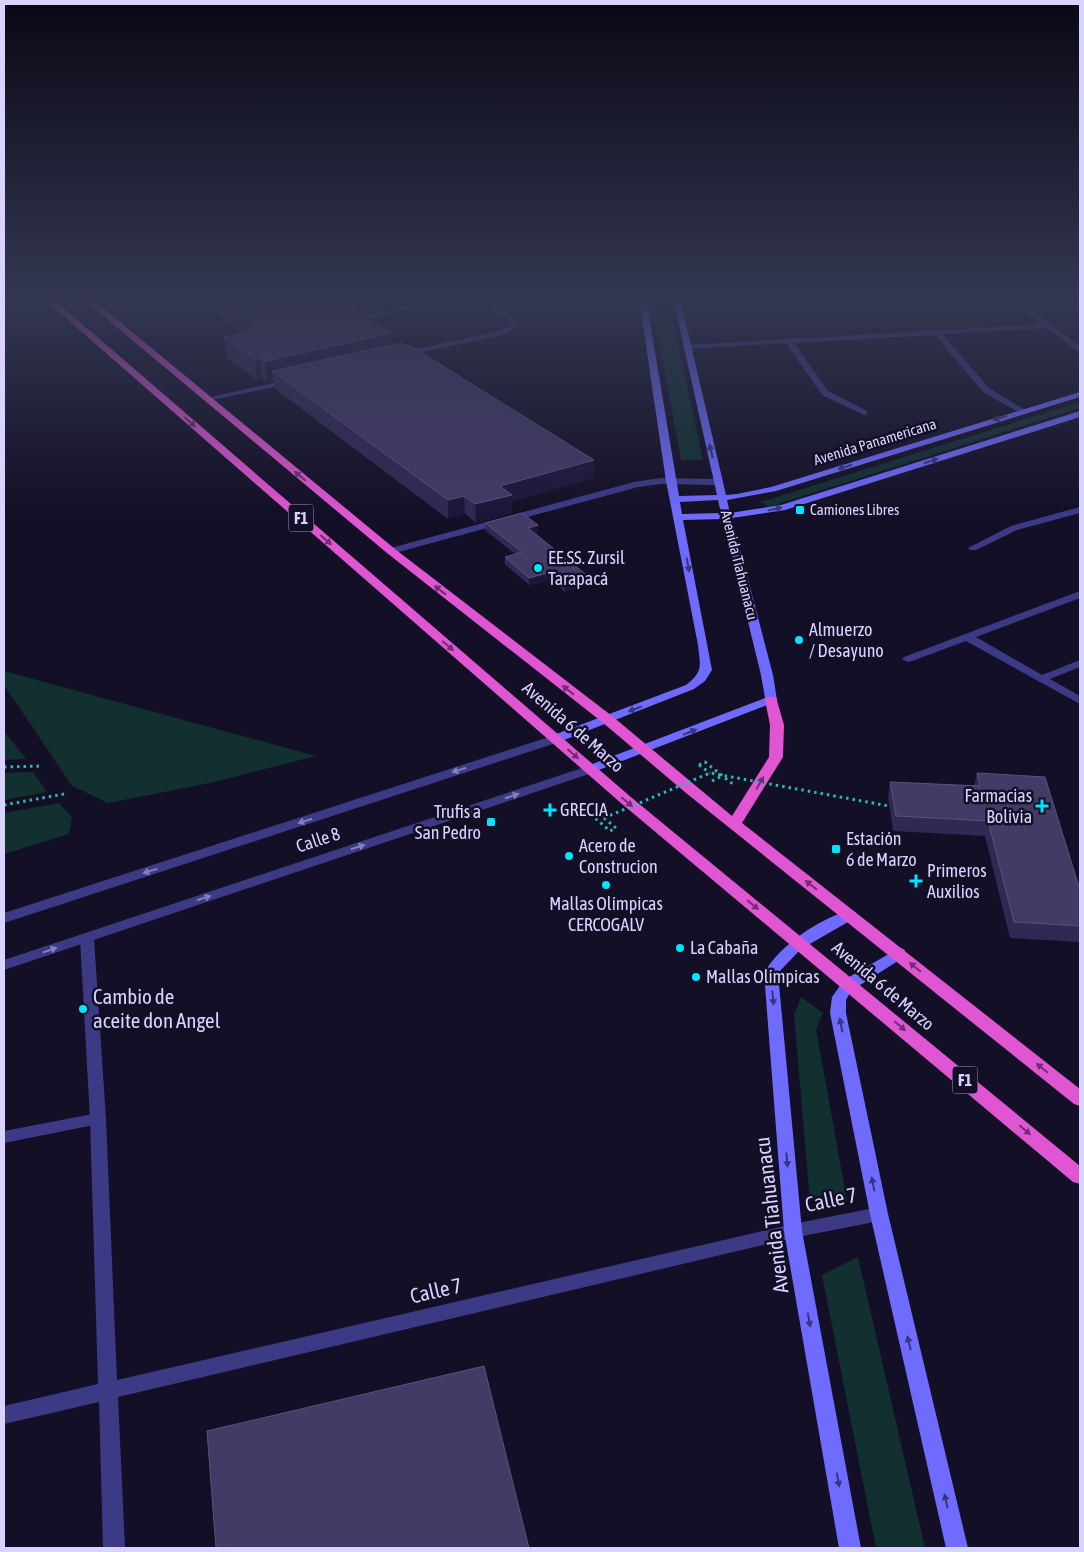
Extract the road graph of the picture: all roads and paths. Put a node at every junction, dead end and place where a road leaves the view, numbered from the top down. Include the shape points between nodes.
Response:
1 (130, 370) edge
2 (173, 370) edge
3 (653, 370) edge
4 (692, 370) edge
5 (809, 370) edge
6 (969, 370) edge
7 (301, 378) edge
8 (1080, 394) edge
9 (207, 399) junction
10 (1022, 412) junction
11 (864, 413) dead end
12 (1080, 414) edge
13 (671, 482) junction
14 (718, 482) junction
15 (722, 498) junction
16 (675, 499) junction
17 (1080, 510) edge
18 (727, 516) junction
19 (679, 517) junction
20 (973, 548) dead end
21 (390, 551) junction
22 (1080, 594) edge
23 (969, 638) junction
24 (908, 659) dead end
25 (1080, 663) edge
26 (1041, 679) junction
27 (771, 700) junction
28 (1080, 701) edge
29 (607, 719) junction
30 (555, 739) junction
31 (645, 750) junction
32 (43, 766) dead end
33 (4, 767) edge
34 (591, 770) junction
35 (710, 773) junction
36 (734, 785) dead end
37 (64, 794) dead end
38 (4, 805) edge
39 (890, 806) edge
40 (594, 817) dead end
41 (734, 824) junction
42 (850, 915) junction
43 (4, 918) edge
44 (87, 938) junction
45 (798, 942) junction
46 (899, 953) junction
47 (4, 966) edge
48 (849, 984) junction
49 (1080, 1099) edge
50 (98, 1120) junction
51 (4, 1137) edge
52 (1080, 1177) edge
53 (879, 1214) junction
54 (793, 1231) junction
55 (108, 1390) junction
56 (4, 1414) edge
57 (114, 1548) edge
58 (850, 1548) edge
59 (957, 1548) edge

1 -> 30 highway, Avenida 6 de Marzo / F1
2 - 9 highway, Avenida 6 de Marzo / F1
3 - 13 main road
14 -> 4 main road, Avenida Tiahuanacu
5 - 11 street via 825,393
6 - 10 street via 986,390
7 - 9 street
8 - 10 main road, Avenida Panamericana
21 -> 9 highway, Avenida 6 de Marzo / F1
10 -> 15 main road, Avenida Panamericana via 773,490
18 -> 12 main road, Avenida Panamericana via 782,508
13 - 14 street
13 - 16 main road
13 - 21 street via 636,484
14 - 15 main road, Avenida Tiahuanacu
15 - 16 main road, Avenida Panamericana
15 - 18 main road, Avenida Tiahuanacu
16 - 19 main road
17 - 20 street via 1014,528
18 - 19 main road, Avenida Panamericana
18 - 27 main road, Avenida Tiahuanacu
19 -> 29 main road via 706,670 690,688
29 -> 21 highway, Avenida 6 de Marzo / F1
22 - 23 street
23 - 24 street
23 - 26 street
25 - 26 street
26 - 28 street
31 -> 27 main road
41 -> 27 highway via 776,757 777,725
29 - 30 main road, Calle 8
29 - 31 highway, Avenida 6 de Marzo / F1
30 -> 34 highway, Avenida 6 de Marzo / F1
30 -> 43 street, Calle 8
31 - 34 main road, Calle 8
31 - 41 highway, Avenida 6 de Marzo / F1
32 - 33 path
44 -> 34 street, Calle 8
34 -> 45 highway, Avenida 6 de Marzo / F1
35 - 36 path via 699,765 704,762
35 - 39 path, bridge
35 - 40 path, bridge via 604,818 616,828 610,831
37 - 38 path
42 -> 41 highway, Avenida 6 de Marzo / F1
42 - 45 main road, Avenida Tiahuanacu
42 - 46 highway, Avenida 6 de Marzo / F1
47 -> 44 street, Calle 8
44 - 50 street
45 - 48 highway, Avenida 6 de Marzo / F1
45 -> 54 main road, Avenida Tiahuanacu via 779,959 771,973
46 - 48 main road
49 -> 46 highway, Avenida 6 de Marzo / F1
48 -> 52 highway, Avenida 6 de Marzo / F1
53 -> 48 main road via 838,1013 838,999
50 - 51 street
50 - 55 street
53 - 54 street, Calle 7
59 -> 53 main road
54 - 55 street, Calle 7
54 -> 58 main road, Avenida Tiahuanacu
55 - 56 street, Calle 7
55 - 57 street

